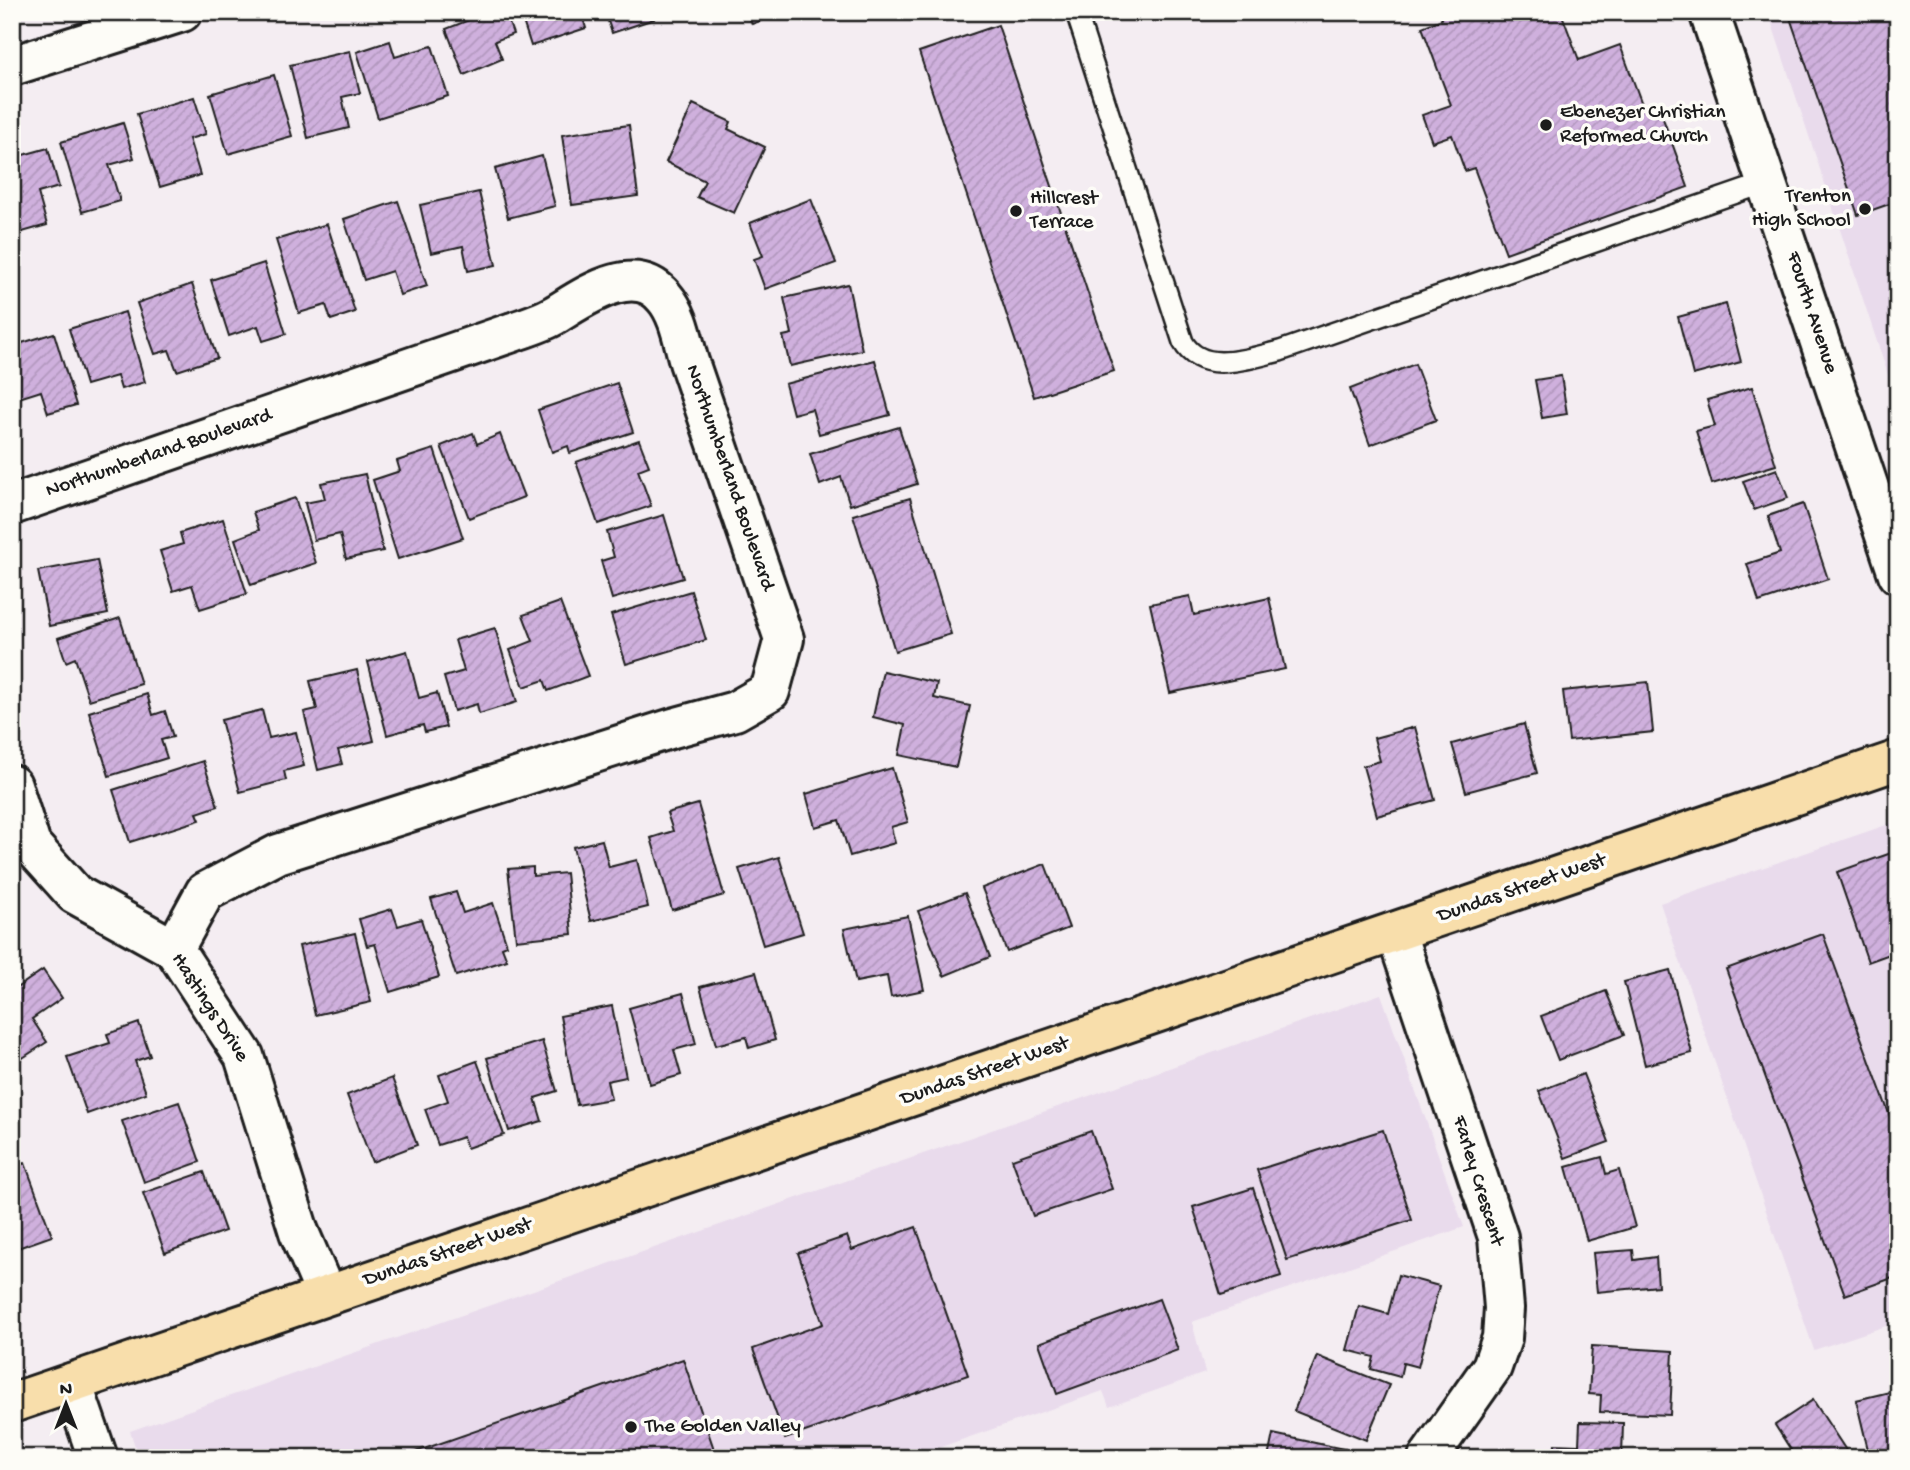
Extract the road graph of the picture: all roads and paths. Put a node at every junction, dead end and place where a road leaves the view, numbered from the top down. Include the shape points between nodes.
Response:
1 (182, 12) edge
2 (1076, 12) edge
3 (1709, 12) edge
4 (12, 66) edge
5 (1768, 182) junction
6 (12, 505) edge
7 (1898, 574) edge
8 (1898, 760) edge
9 (12, 785) edge
10 (1396, 933) junction
11 (174, 949) junction
12 (326, 1294) junction
13 (72, 1383) junction
14 (12, 1403) edge
15 (98, 1458) edge
16 (1428, 1458) edge

1 - 4 street
2 - 5 lane via 1183,342 1188,352 1207,361 1235,362 1280,351
3 - 5 street, Fourth Avenue
5 - 7 street, Fourth Avenue
6 - 11 street, Northumberland Boulevard via 513,332 615,282 643,284 664,295 677,320 784,639 770,691 736,711 278,854 205,892
8 - 10 main road, Dundas Street West
9 - 11 street, Hastings Drive via 31,845 75,894
10 - 12 main road, Dundas Street West
10 - 16 street, Farley Crescent via 1498,1237 1504,1308 1502,1338 1492,1367
11 - 12 street, Hastings Drive via 244,1056 299,1232
12 - 13 main road, Dundas Street West
13 - 14 main road, Dundas Street West
13 - 15 street

